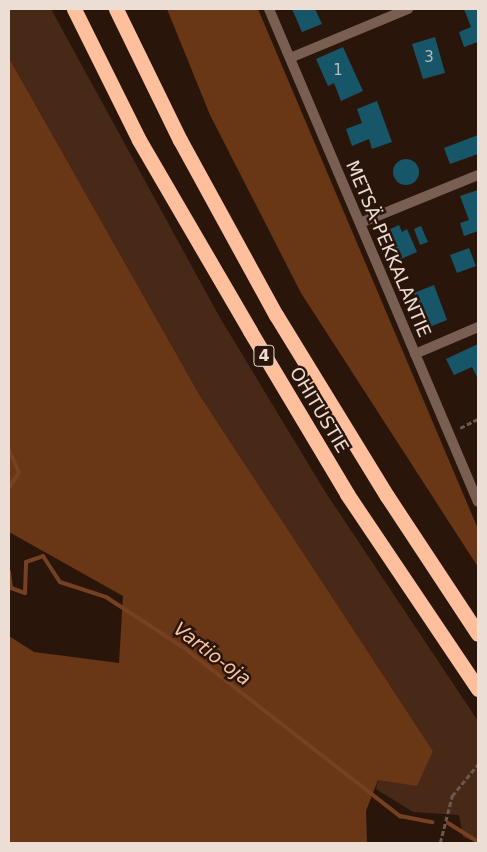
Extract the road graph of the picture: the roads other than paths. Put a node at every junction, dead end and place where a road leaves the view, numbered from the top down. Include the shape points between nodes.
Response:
1 (74, 9) edge
2 (116, 9) edge
3 (269, 9) edge
4 (408, 9) edge
5 (290, 58) junction
6 (478, 175) edge
7 (360, 223) junction
8 (478, 327) edge
9 (415, 354) junction
10 (478, 502) edge
11 (478, 634) edge
12 (478, 689) edge

1 - 12 highway, OHITUSTIE / 4 via 139,140 250,331 347,494
2 - 11 highway, OHITUSTIE / 4 via 180,140 276,315 386,496
3 - 5 street, METSÄ-PEKKALANTIE
4 - 5 street
5 - 7 street, METSÄ-PEKKALANTIE
6 - 7 street
7 - 9 street, METSÄ-PEKKALANTIE
8 - 9 street
9 - 10 street, METSÄ-PEKKALANTIE

